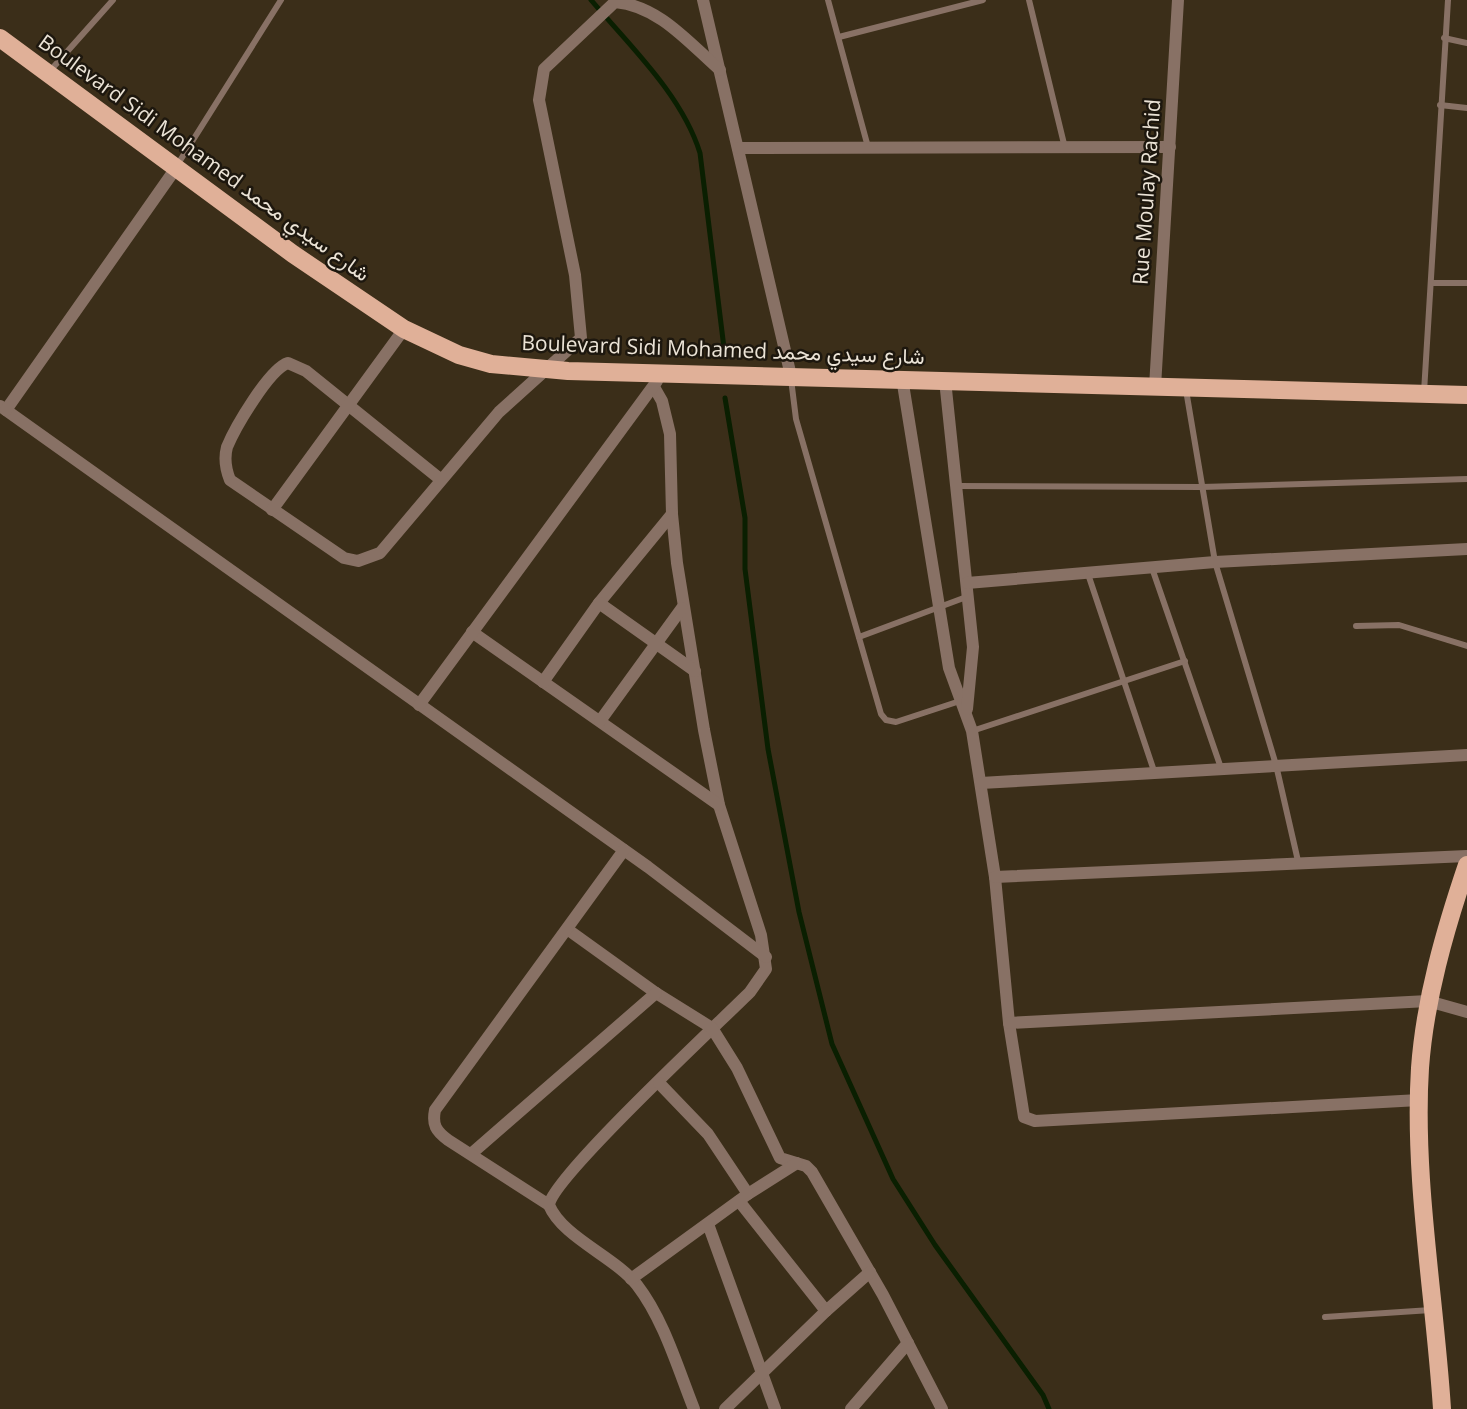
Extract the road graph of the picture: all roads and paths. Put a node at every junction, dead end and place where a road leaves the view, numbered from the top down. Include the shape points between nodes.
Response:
1 (113, 0) edge
2 (281, 0) edge
3 (704, 0) edge
4 (828, 0) edge
5 (983, 0) edge
6 (1029, 0) edge
7 (1178, 0) edge
8 (1448, 0) edge
9 (839, 37) junction
10 (0, 38) edge
11 (1444, 38) junction
12 (1467, 43) edge
13 (720, 70) junction
14 (48, 74) junction
15 (1440, 105) junction
16 (1467, 108) edge
17 (738, 148) junction
18 (869, 148) junction
19 (1065, 148) junction
20 (1170, 148) junction
21 (176, 168) junction
22 (1433, 283) junction
23 (1467, 284) edge
24 (404, 329) junction
25 (545, 369) junction
26 (791, 376) junction
27 (902, 378) junction
28 (658, 380) junction
29 (945, 380) junction
30 (1155, 387) junction
31 (1186, 388) junction
32 (1424, 394) junction
33 (1465, 395) edge
34 (348, 405) junction
35 (3, 408) edge
36 (439, 479) junction
37 (1467, 479) edge
38 (957, 486) junction
39 (1202, 487) junction
40 (272, 510) junction
41 (672, 513) junction
42 (1467, 549) edge
43 (1215, 562) junction
44 (1152, 568) junction
45 (1087, 572) junction
46 (968, 590) junction
47 (598, 604) junction
48 (682, 608) junction
49 (939, 608) junction
50 (1356, 626) dead end
51 (472, 632) junction
52 (859, 637) junction
53 (658, 646) junction
54 (1467, 646) edge
55 (1185, 660) junction
56 (695, 671) junction
57 (1123, 679) junction
58 (543, 682) junction
59 (966, 702) junction
60 (419, 705) junction
61 (600, 722) junction
62 (972, 731) junction
63 (1467, 755) edge
64 (1276, 765) junction
65 (1221, 768) junction
66 (1154, 771) junction
67 (981, 783) junction
68 (719, 805) junction
69 (624, 850) junction
70 (1467, 856) edge
71 (1298, 862) junction
72 (1466, 875) edge
73 (995, 877) junction
74 (567, 929) junction
75 (766, 957) junction
76 (656, 993) junction
77 (1428, 1001) junction
78 (1467, 1012) edge
79 (1009, 1023) junction
80 (712, 1028) junction
81 (659, 1083) junction
82 (1419, 1100) junction
83 (471, 1154) junction
84 (797, 1163) junction
85 (744, 1198) junction
86 (549, 1205) junction
87 (708, 1224) junction
88 (870, 1272) junction
89 (631, 1279) junction
90 (1434, 1310) junction
91 (826, 1311) junction
92 (1325, 1317) dead end
93 (908, 1343) junction
94 (761, 1376) junction
95 (694, 1409) edge
96 (725, 1409) edge
97 (775, 1409) edge
98 (851, 1409) edge
99 (942, 1409) edge
100 (1442, 1409) edge

1 - 14 lane
2 - 21 lane
3 - 13 street
4 - 9 lane
5 - 9 lane
6 - 19 lane
7 - 20 street, Rue Moulay Rachid
8 - 11 lane
9 - 18 lane
10 - 14 main road, Boulevard Sidi Mohamed شارع سيدي محمد
11 - 12 lane
11 - 15 lane
13 - 17 street
13 - 25 street via 660,17 634,4 615,2 544,69 539,100 575,275 581,338
14 - 21 main road, Boulevard Sidi Mohamed شارع سيدي محمد
15 - 16 lane
15 - 22 lane
17 - 18 street
17 - 26 street
18 - 19 street
19 - 20 street
20 - 30 street, Rue Moulay Rachid
21 - 24 main road, Boulevard Sidi Mohamed شارع سيدي محمد
21 - 35 street
22 - 23 lane
22 - 32 lane
24 - 25 main road, Boulevard Sidi Mohamed شارع سيدي محمد via 459,355 491,364
24 - 34 street
25 - 28 main road, Boulevard Sidi Mohamed شارع سيدي محمد
25 - 36 street
26 - 27 main road, Boulevard Sidi Mohamed شارع سيدي محمد
26 - 28 main road, Boulevard Sidi Mohamed شارع سيدي محمد
26 - 52 lane via 794,412
27 - 29 main road, Boulevard Sidi Mohamed شارع سيدي محمد
27 - 49 street
28 - 41 street via 670,434
28 - 51 street
29 - 30 main road, Boulevard Sidi Mohamed شارع سيدي محمد
29 - 38 street
30 - 31 main road, Boulevard Sidi Mohamed شارع سيدي محمد
31 - 32 main road, Boulevard Sidi Mohamed شارع سيدي محمد
31 - 39 lane
32 - 33 main road, Boulevard Sidi Mohamed شارع سيدي محمد
34 - 36 street
34 - 40 street
34 - 40 street via 306,371 288,363 276,369 226,454 230,480
35 - 60 street
36 - 40 street via 380,553 358,561 344,558
37 - 39 lane
38 - 39 lane
38 - 46 street
39 - 43 lane
41 - 47 street
41 - 48 street
42 - 43 street
43 - 44 street
43 - 64 lane
44 - 45 street
44 - 55 lane
45 - 46 street
45 - 57 lane
46 - 49 lane
46 - 59 street via 973,666
47 - 53 street
47 - 58 street
48 - 53 street
48 - 56 street
49 - 52 lane
49 - 59 street via 950,668
50 - 54 lane via 1399,625
51 - 58 street
51 - 60 street
52 - 59 lane via 886,720 896,722
53 - 56 street
53 - 61 street
55 - 57 lane
55 - 65 lane
56 - 68 street
57 - 62 lane
57 - 66 lane
58 - 61 street
59 - 62 street
60 - 69 street
61 - 68 street
62 - 67 street
63 - 64 street
64 - 65 street
64 - 71 lane
65 - 66 street
66 - 67 street
67 - 73 street
68 - 75 street
69 - 74 street
69 - 75 street
70 - 71 street
71 - 73 street
72 - 77 main road
73 - 79 street
74 - 76 street
74 - 83 street via 435,1110 437,1132
75 - 80 street via 762,978
76 - 80 street
76 - 83 street
77 - 78 street
77 - 79 street
77 - 82 main road
79 - 82 street via 1018,1093 1027,1120
80 - 81 street
80 - 84 street via 737,1068 780,1158
81 - 85 street via 708,1134
81 - 86 street via 550,1196
82 - 90 main road
83 - 86 street
84 - 85 street
84 - 88 street via 812,1172
85 - 87 street
85 - 91 street
86 - 89 street via 563,1224
87 - 89 street
87 - 94 street
88 - 91 street
88 - 93 street
89 - 95 street via 651,1309
90 - 92 lane
90 - 100 main road
91 - 94 street
93 - 98 street
93 - 99 street
94 - 96 street
94 - 97 street

